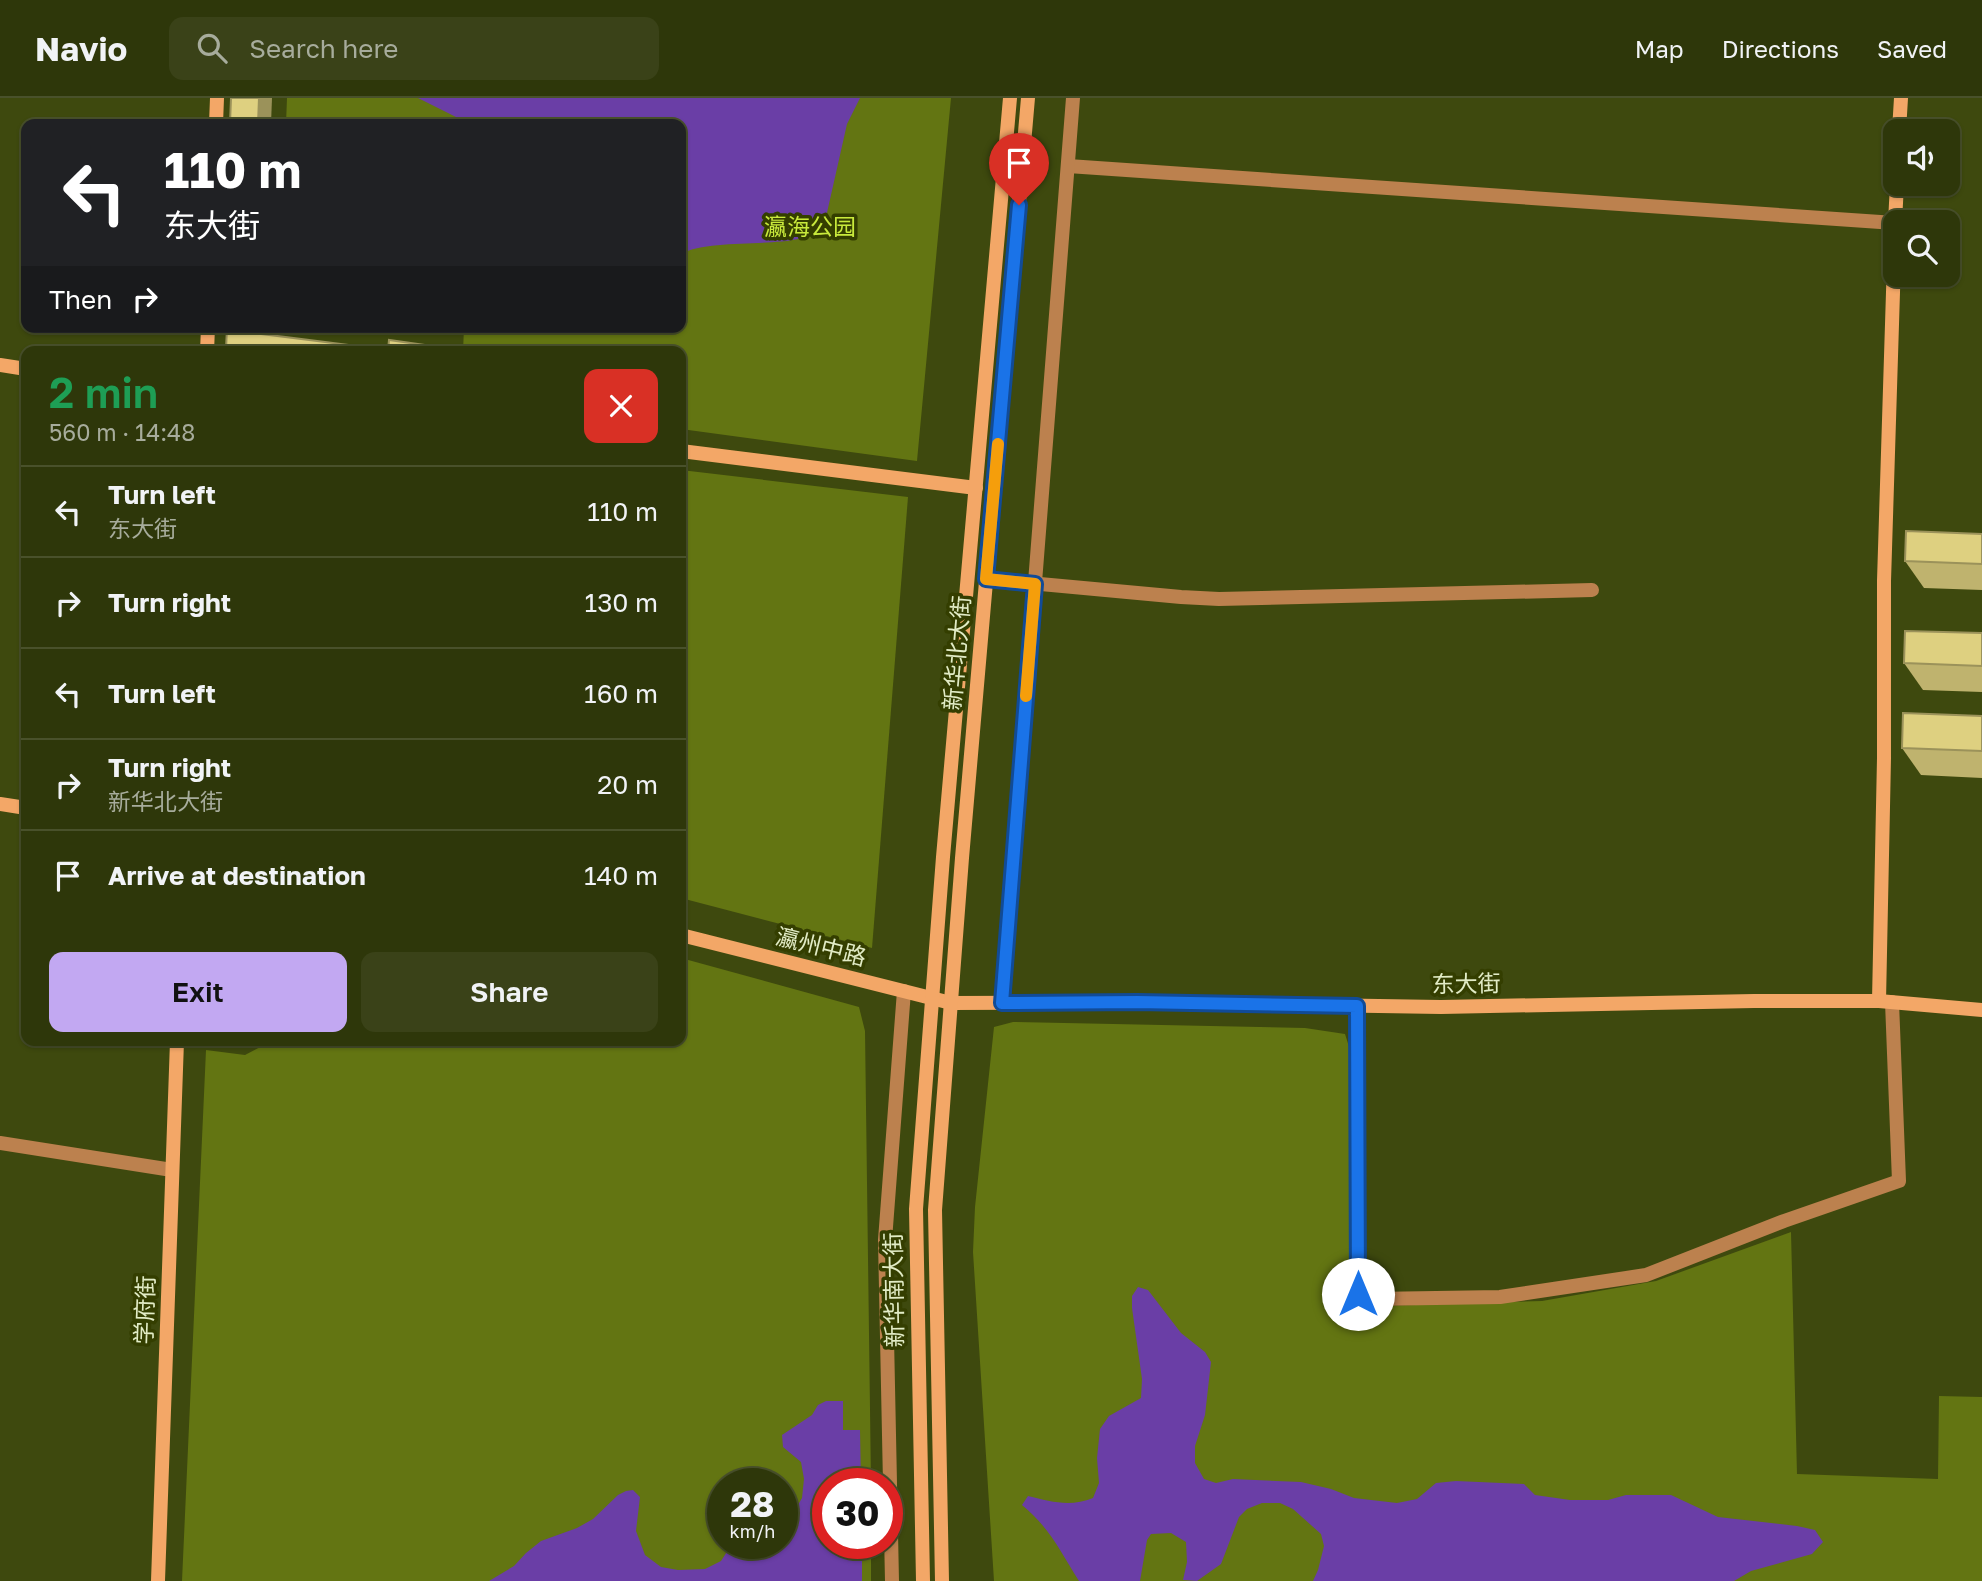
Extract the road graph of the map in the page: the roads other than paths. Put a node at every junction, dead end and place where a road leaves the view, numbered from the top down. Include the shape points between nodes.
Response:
1 (217, 98) edge
2 (1010, 98) edge
3 (1028, 98) edge
4 (1073, 98) edge
5 (1901, 98) edge
6 (216, 119) edge
7 (1900, 119) edge
8 (1068, 166) junction
9 (1883, 224) edge
10 (1893, 287) edge
11 (0, 365) edge
12 (21, 368) edge
13 (686, 452) edge
14 (975, 488) junction
15 (986, 579) junction
16 (1035, 584) junction
17 (1592, 590) dead end
18 (0, 804) edge
19 (21, 807) edge
20 (686, 936) edge
21 (904, 992) junction
22 (932, 998) junction
23 (1886, 1002) junction
24 (951, 1003) junction
25 (1002, 1003) junction
26 (1357, 1006) junction
27 (1982, 1010) edge
28 (177, 1046) edge
29 (0, 1143) edge
30 (172, 1170) junction
31 (158, 1581) edge
32 (892, 1581) edge
33 (923, 1581) edge
34 (942, 1581) edge

1 - 6 main road
2 - 14 main road, 新华北大街
3 - 15 main road, 新华北大街
4 - 8 street
5 - 7 main road
8 - 9 street
8 - 16 street
10 - 23 main road via 1884,581
11 - 12 main road
13 - 14 main road
14 - 22 main road, 新华北大街
15 - 16 street
15 - 24 main road, 新华北大街
16 - 17 street via 1219,599
16 - 25 street
18 - 19 main road
20 - 21 main road, 瀛州中路
21 - 22 main road, 瀛州中路
21 - 32 street via 885,1240
22 - 24 main road, 瀛州中路
22 - 33 main road, 新华南大街 via 916,1209
23 - 26 main road, 东大街
23 - 26 street via 1899,1181 1646,1275 1500,1297 1372,1299 1358,1294
23 - 27 main road, 东大街
24 - 25 main road, 东大街
24 - 34 main road, 新华南大街 via 935,1210
25 - 26 main road, 东大街
28 - 30 main road, 学府街
29 - 30 street
30 - 31 main road, 学府街

